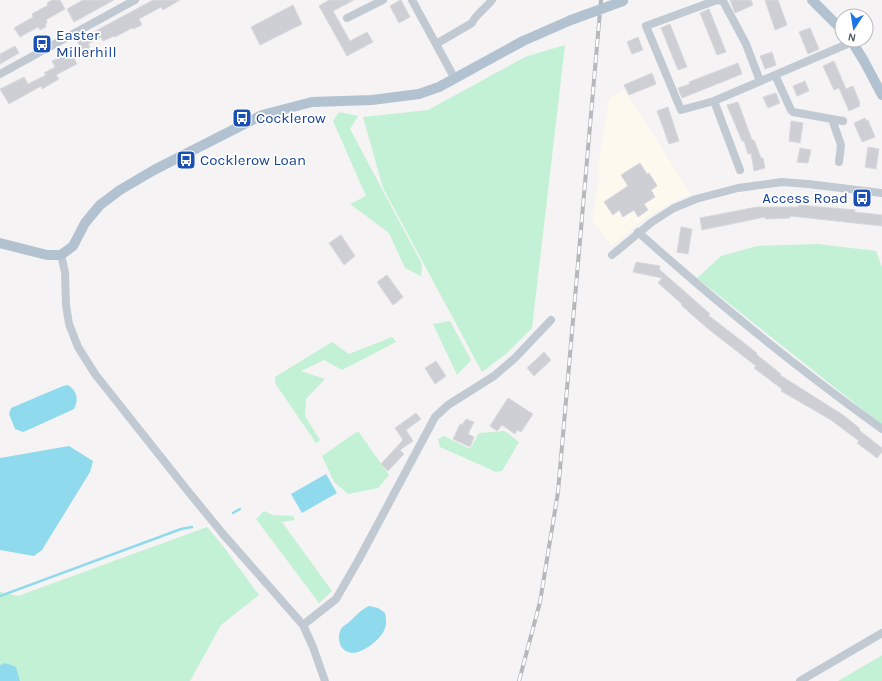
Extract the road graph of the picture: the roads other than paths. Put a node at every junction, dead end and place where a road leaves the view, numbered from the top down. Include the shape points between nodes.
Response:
1 (135, 0) edge
2 (383, 0) edge
3 (412, 0) edge
4 (492, 0) edge
5 (624, 0) edge
6 (812, 0) edge
7 (347, 18) dead end
8 (834, 22) edge
9 (436, 44) junction
10 (835, 48) edge
11 (856, 48) edge
12 (0, 74) edge
13 (775, 75) junction
14 (455, 79) junction
15 (760, 81) junction
16 (882, 95) edge
17 (714, 100) junction
18 (832, 119) junction
19 (843, 121) dead end
20 (839, 162) dead end
21 (740, 170) dead end
22 (882, 193) edge
23 (638, 232) junction
24 (0, 243) edge
25 (61, 255) junction
26 (612, 255) dead end
27 (551, 320) dead end
28 (882, 429) edge
29 (303, 625) junction
30 (882, 634) edge
31 (325, 681) edge
32 (800, 681) edge

1 - 12 street
2 - 7 street
3 - 9 street
4 - 9 street via 472,22
5 - 14 main road, bridge via 523,40
6 - 8 main road
9 - 14 street
10 - 13 street
11 - 16 main road
13 - 15 street
13 - 18 street via 793,112
14 - 25 main road via 439,88 414,95 372,100 312,102 262,115 120,190 100,205 85,223 73,246
15 - 17 street
15 - 17 street via 746,44 723,1 717,0 646,26 681,110
17 - 21 street
18 - 19 street
18 - 20 street via 841,145
22 - 23 street via 782,182 738,188 696,199 674,208
23 - 26 street
23 - 28 street via 756,334
24 - 25 main road via 47,256
25 - 29 street via 65,272 69,324 78,347 92,369 223,534
27 - 29 street via 494,376 448,405 435,418 336,599
29 - 31 street
30 - 32 street

